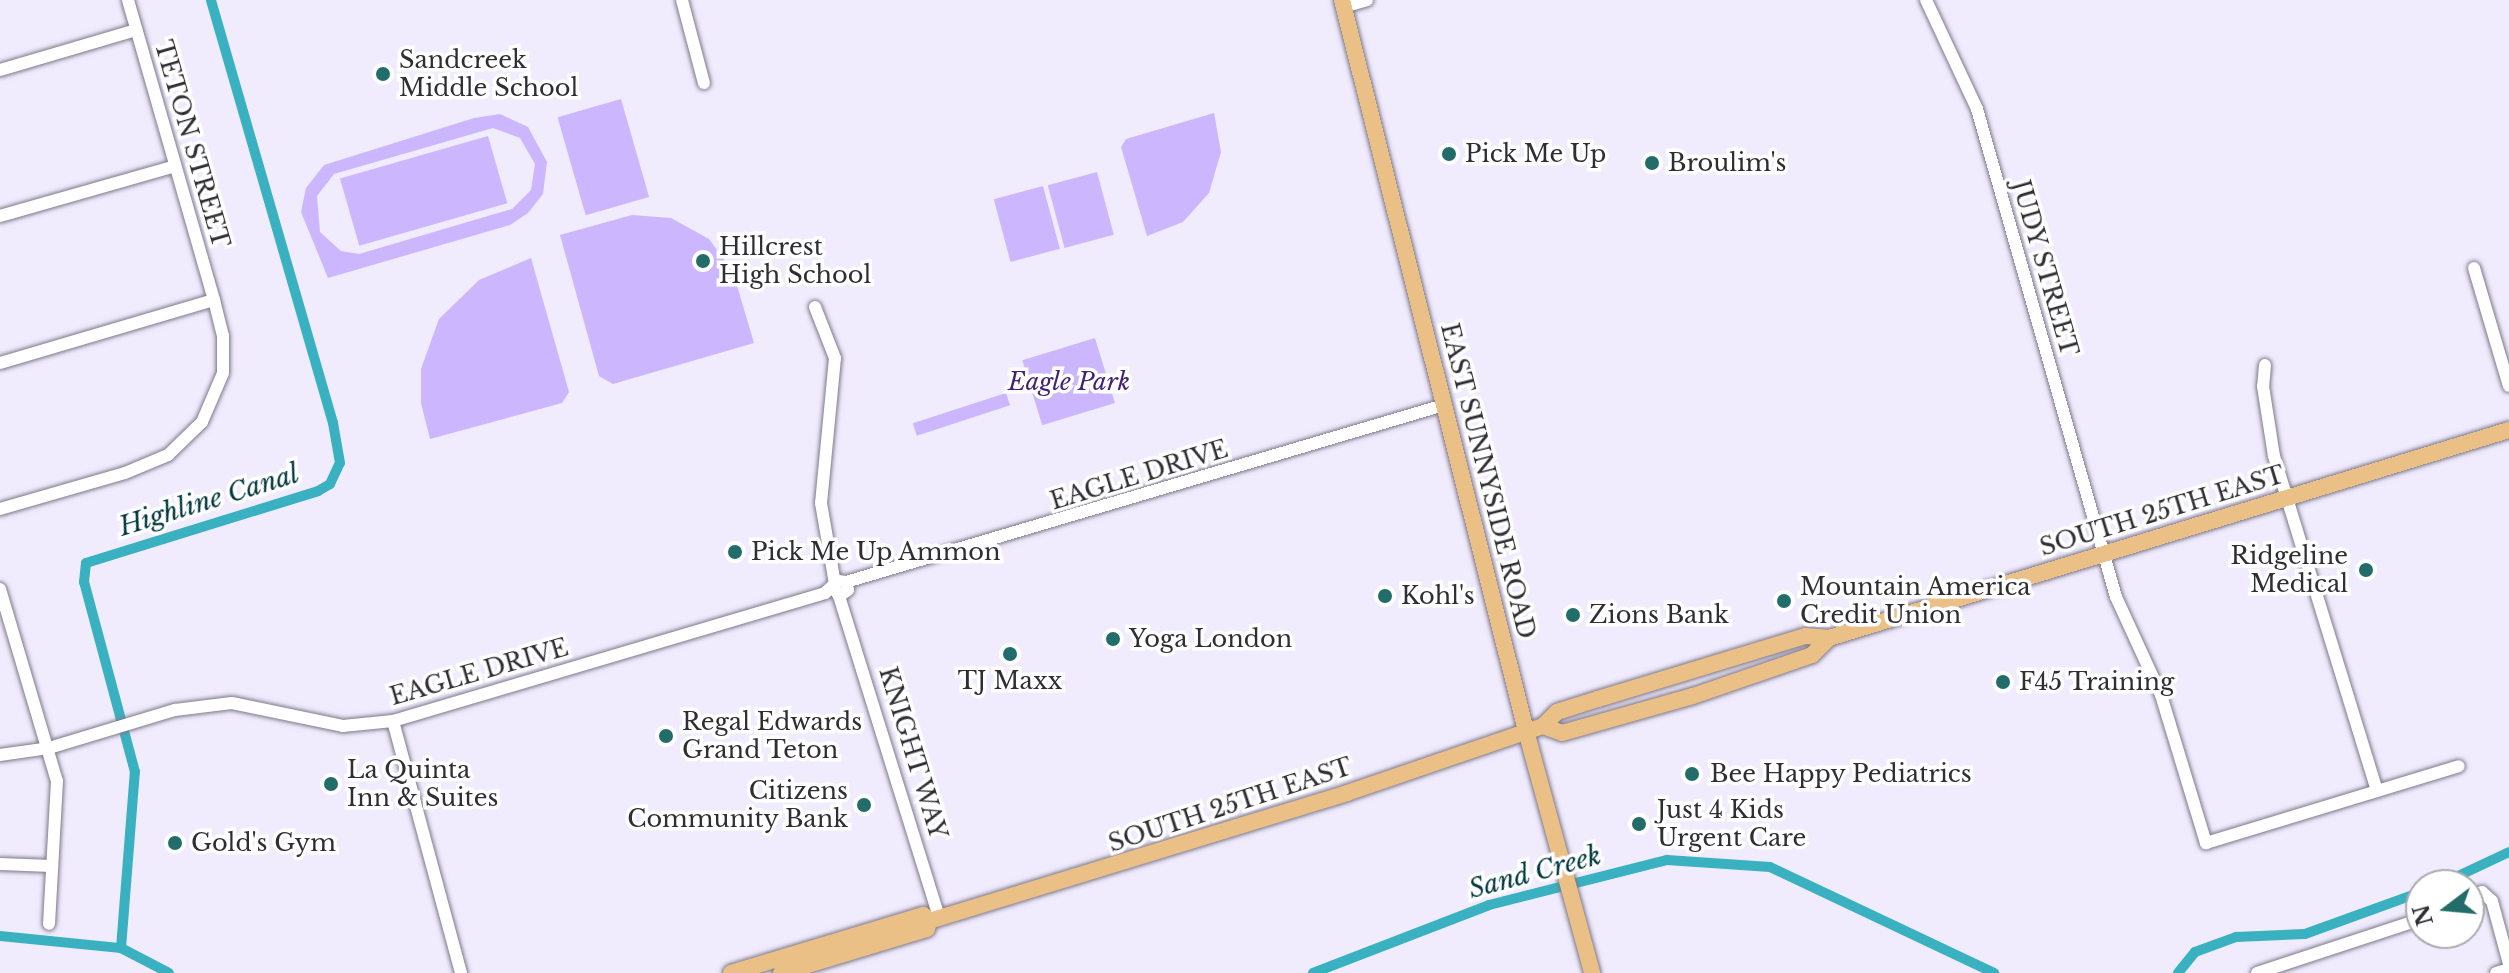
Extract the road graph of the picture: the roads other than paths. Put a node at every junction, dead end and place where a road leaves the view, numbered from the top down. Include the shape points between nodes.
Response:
1 (128, 0) edge
2 (682, 0) edge
3 (1367, 0) edge
4 (1926, 0) edge
5 (1342, 4) edge
6 (136, 30) junction
7 (0, 70) edge
8 (704, 83) dead end
9 (175, 166) junction
10 (0, 216) edge
11 (2474, 268) dead end
12 (214, 300) junction
13 (815, 307) dead end
14 (0, 363) edge
15 (2265, 365) dead end
16 (2509, 386) edge
17 (1444, 405) junction
18 (2509, 430) edge
19 (2288, 498) junction
20 (0, 509) edge
21 (2104, 554) junction
22 (840, 588) junction
23 (0, 589) edge
24 (1829, 638) junction
25 (393, 721) junction
26 (1543, 726) junction
27 (1526, 731) junction
28 (49, 748) junction
29 (0, 755) edge
30 (2459, 766) dead end
31 (2377, 790) junction
32 (0, 864) edge
33 (51, 866) junction
34 (2485, 895) edge
35 (934, 920) junction
36 (49, 924) dead end
37 (2405, 924) edge
38 (2509, 966) edge
39 (461, 973) edge
40 (731, 973) edge
41 (781, 973) edge
42 (1592, 973) edge
43 (2257, 973) edge
44 (2496, 973) edge

1 - 6 street, TETON STREET
2 - 8 street
3 - 5 street
4 - 21 street, JUDY STREET via 1977,109
5 - 17 main road, EAST SUNNYSIDE ROAD
6 - 7 street
6 - 9 street, TETON STREET
9 - 10 street
9 - 12 street, TETON STREET
11 - 16 street
12 - 14 street
12 - 20 street, TETON STREET via 223,336 223,373 191,437 153,463
13 - 22 street, KNIGHT WAY via 835,358 821,503
15 - 19 street via 2268,424
17 - 22 street, EAGLE DRIVE
17 - 27 main road, EAST SUNNYSIDE ROAD
18 - 19 main road, SOUTH 25TH EAST
19 - 21 main road, SOUTH 25TH EAST
19 - 31 street
21 - 24 main road, SOUTH 25TH EAST
21 - 31 street, JUDY STREET via 2122,612 2161,695 2206,843
22 - 25 street, EAGLE DRIVE
22 - 35 street, KNIGHT WAY
23 - 28 street
24 - 26 main road, SOUTH 25TH EAST via 1806,636 1745,654 1557,712
24 - 26 main road, SOUTH 25TH EAST via 1812,655 1693,696 1562,733
25 - 28 street, EAGLE DRIVE via 343,726 232,703 130,721
25 - 39 street
26 - 27 main road, SOUTH 25TH EAST
27 - 35 main road, SOUTH 25TH EAST via 1332,798
27 - 42 main road, EAST SUNNYSIDE ROAD
28 - 29 street, EAGLE DRIVE
28 - 33 street via 57,781
30 - 31 street
32 - 33 street
33 - 36 street
34 - 38 street via 2492,901
35 - 40 main road, SOUTH 25TH EAST via 923,915
35 - 41 main road, SOUTH 25TH EAST via 927,929
37 - 43 street
38 - 44 street

